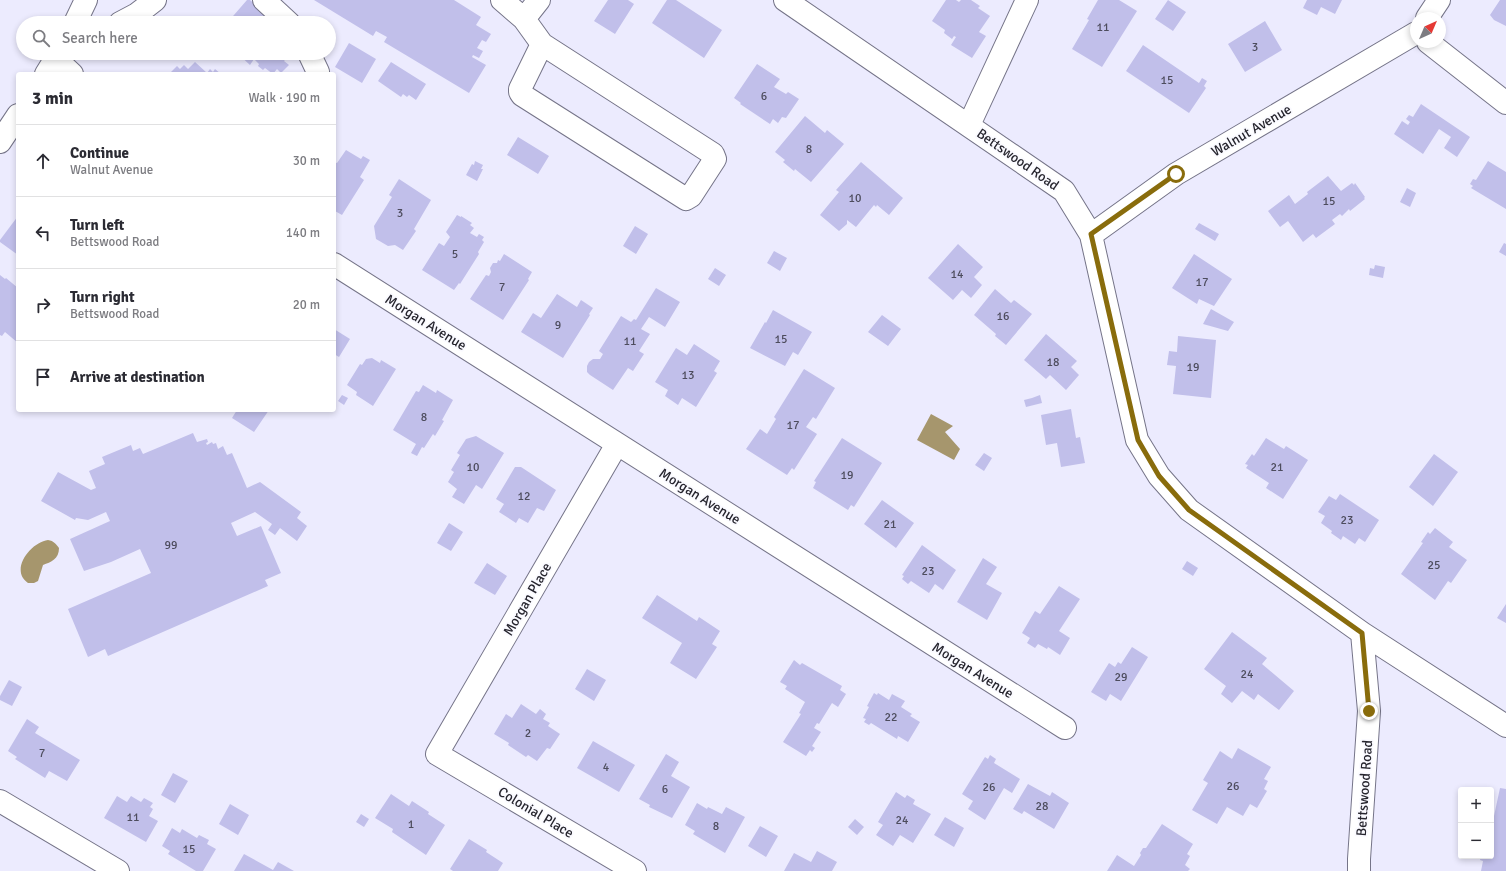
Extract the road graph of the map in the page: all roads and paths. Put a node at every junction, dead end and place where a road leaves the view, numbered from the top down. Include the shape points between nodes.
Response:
1 (86, 0) edge
2 (155, 0) edge
3 (264, 0) edge
4 (502, 0) edge
5 (539, 0) edge
6 (785, 0) edge
7 (1027, 0) edge
8 (1439, 0) edge
9 (1431, 12) edge
10 (78, 16) edge
11 (133, 16) edge
12 (281, 16) edge
13 (524, 19) junction
14 (1410, 37) edge
15 (542, 44) junction
16 (1436, 48) edge
17 (57, 60) edge
18 (312, 60) edge
19 (70, 72) edge
20 (318, 72) edge
21 (1506, 103) edge
22 (16, 118) edge
23 (969, 125) junction
24 (0, 142) edge
25 (1091, 234) junction
26 (336, 265) edge
27 (617, 444) junction
28 (1362, 633) junction
29 (1506, 726) edge
30 (1065, 728) dead end
31 (437, 754) joint
32 (0, 801) edge
33 (1353, 867) edge
34 (118, 871) edge
35 (635, 871) edge

1 - 10 street
2 - 11 street
3 - 12 street
4 - 13 street
5 - 13 street
6 - 23 street, Bettswood Road
7 - 23 street
8 - 9 street
13 - 15 street
14 - 25 street, Walnut Avenue via 1176,174
15 - 15 street via 520,89 522,96 686,199 691,196 715,159 713,154
16 - 21 street
17 - 19 street
18 - 20 street
22 - 24 street
23 - 25 street, Bettswood Road via 1064,191
25 - 28 street, Bettswood Road via 1138,440 1159,476 1189,510
26 - 27 street, Morgan Avenue
27 - 30 street, Morgan Avenue
27 - 31 street, Morgan Place
28 - 29 street, Bettswood Road
28 - 33 street, Bettswood Road via 1369,711
31 - 35 street, Colonial Place
32 - 34 street

